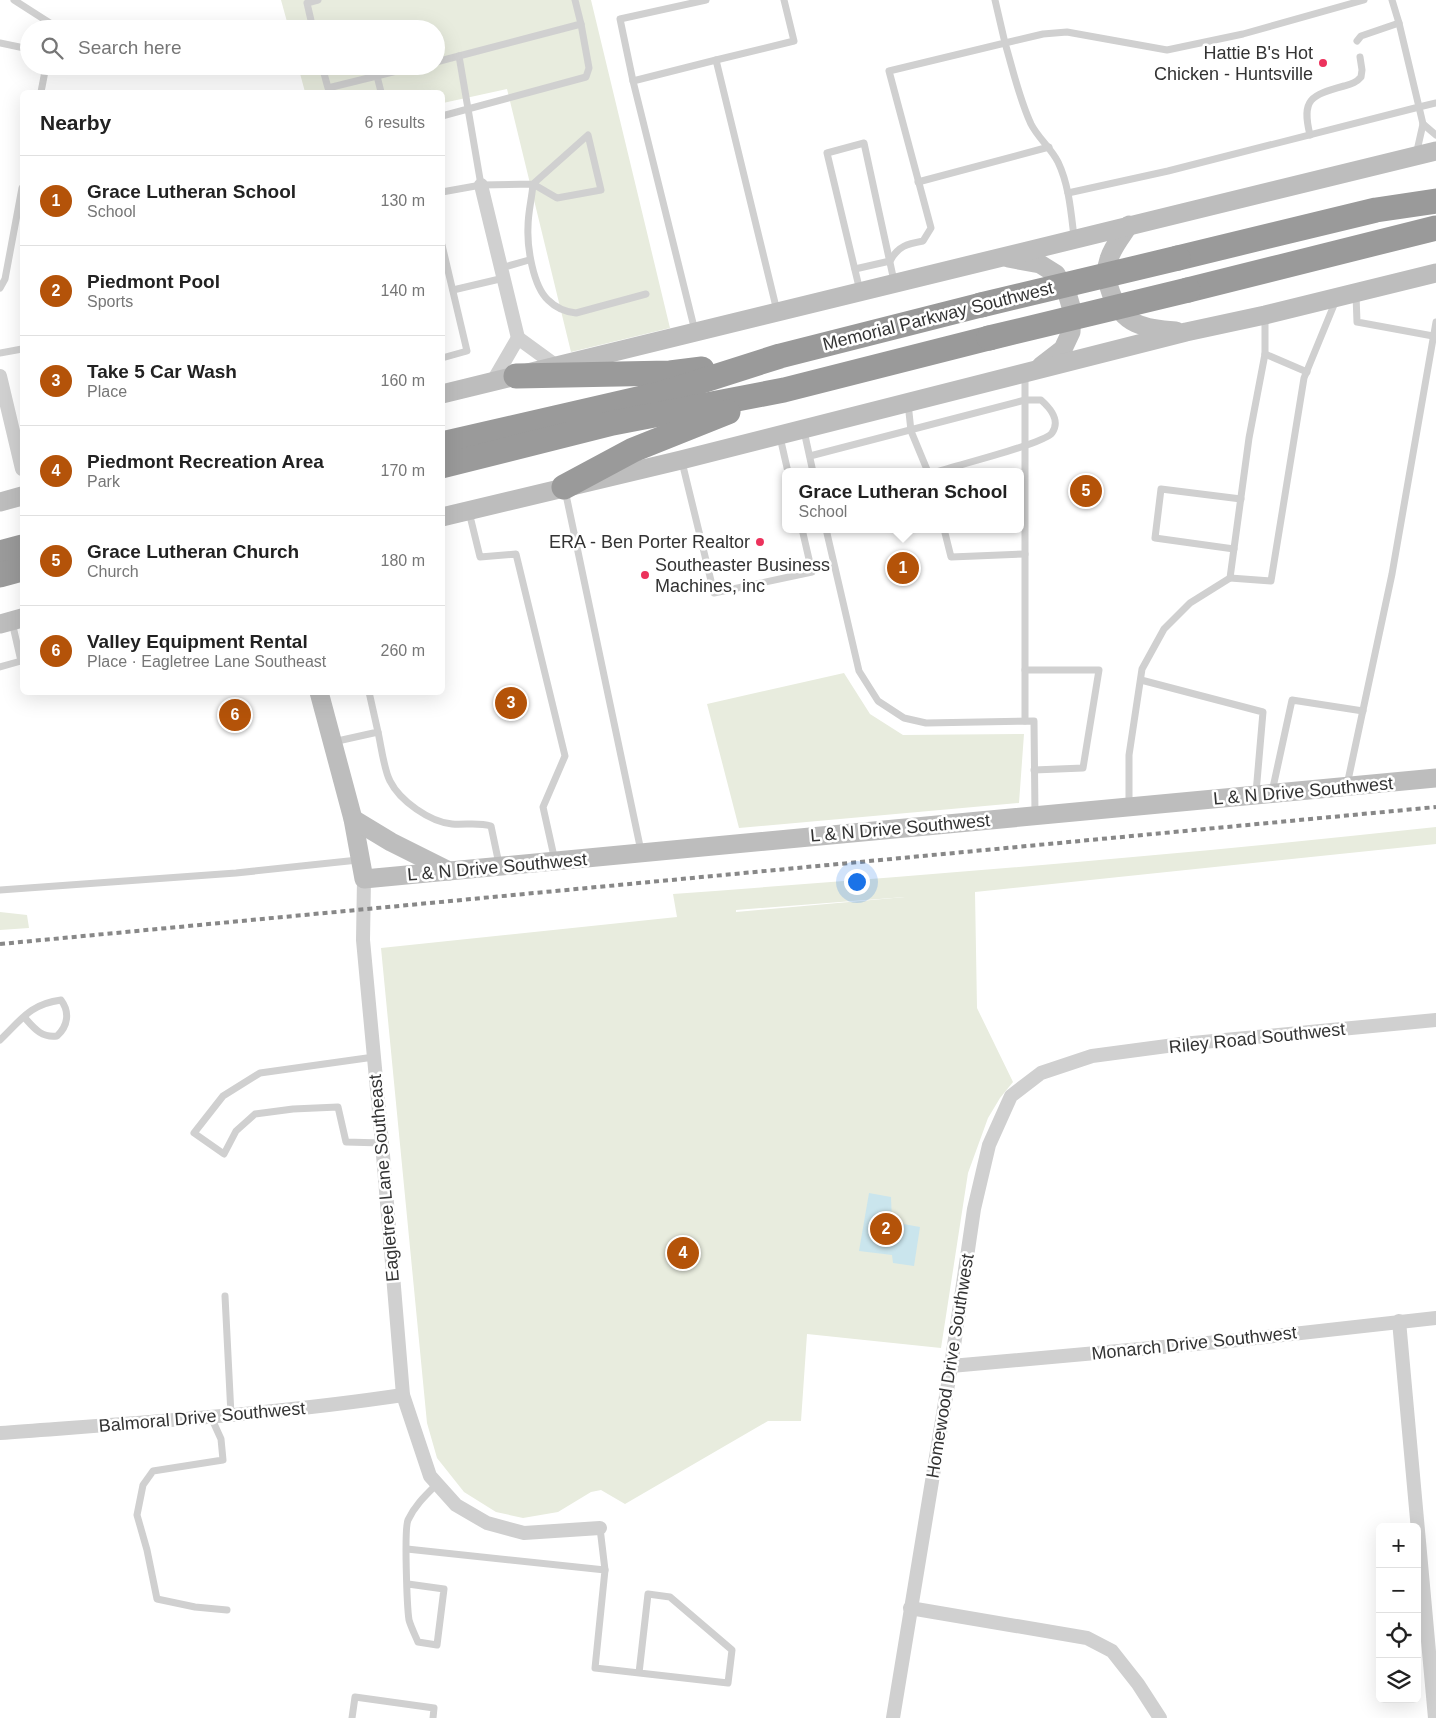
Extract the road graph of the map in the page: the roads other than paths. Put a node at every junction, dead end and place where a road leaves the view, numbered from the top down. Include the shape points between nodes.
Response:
1 (14, 0) edge
2 (318, 0) edge
3 (575, 0) edge
4 (706, 0) edge
5 (784, 0) edge
6 (995, 0) edge
7 (1364, 0) edge
8 (1392, 0) edge
9 (45, 20) edge
10 (311, 20) edge
11 (1399, 23) junction
12 (581, 24) junction
13 (1357, 41) dead end
14 (0, 43) edge
15 (1005, 43) junction
16 (20, 47) edge
17 (459, 56) junction
18 (1360, 57) dead end
19 (445, 60) edge
20 (716, 60) junction
21 (44, 75) edge
22 (324, 75) edge
23 (381, 75) edge
24 (377, 76) junction
25 (633, 81) junction
26 (41, 90) edge
27 (328, 90) edge
28 (380, 90) edge
29 (1436, 102) edge
30 (1419, 107) junction
31 (468, 110) junction
32 (445, 115) edge
33 (1423, 124) junction
34 (1310, 134) junction
35 (1436, 135) edge
36 (1049, 147) junction
37 (1436, 150) edge
38 (1416, 156) junction
39 (918, 182) junction
40 (481, 184) junction
41 (534, 184) junction
42 (1436, 187) edge
43 (445, 191) edge
44 (1068, 193) junction
45 (20, 199) edge
46 (1436, 201) edge
47 (1376, 210) junction
48 (1129, 225) junction
49 (1436, 228) edge
50 (1074, 240) junction
51 (445, 257) edge
52 (1000, 257) junction
53 (529, 260) junction
54 (890, 260) junction
55 (855, 269) junction
56 (502, 273) junction
57 (1436, 273) edge
58 (895, 284) junction
59 (0, 288) edge
60 (453, 290) junction
61 (860, 291) junction
62 (1356, 292) junction
63 (646, 294) dead end
64 (1337, 297) junction
65 (777, 311) junction
66 (1265, 315) junction
67 (1436, 322) edge
68 (695, 332) junction
69 (1186, 332) junction
70 (1433, 336) junction
71 (518, 338) junction
72 (20, 349) edge
73 (0, 353) edge
74 (1265, 354) junction
75 (445, 357) edge
76 (764, 362) junction
77 (555, 366) junction
78 (1031, 371) junction
79 (1307, 372) junction
80 (0, 376) edge
81 (505, 379) junction
82 (784, 390) junction
83 (445, 393) edge
84 (1025, 400) junction
85 (908, 402) junction
86 (803, 428) junction
87 (911, 431) junction
88 (780, 434) junction
89 (445, 443) edge
90 (1025, 446) junction
91 (810, 456) junction
92 (681, 460) junction
93 (20, 461) edge
94 (445, 465) edge
95 (787, 468) edge
96 (812, 468) edge
97 (926, 468) edge
98 (950, 468) edge
99 (564, 487) junction
100 (20, 496) edge
101 (1, 498) edge
102 (1241, 499) junction
103 (469, 510) junction
104 (445, 516) edge
105 (803, 533) edge
106 (827, 533) edge
107 (945, 533) edge
108 (20, 547) edge
109 (1234, 548) junction
110 (0, 552) edge
111 (1025, 554) junction
112 (20, 570) edge
113 (0, 575) edge
114 (1230, 578) junction
115 (12, 621) edge
116 (20, 657) edge
117 (20, 661) edge
118 (0, 667) edge
119 (1024, 670) junction
120 (1141, 680) junction
121 (320, 695) edge
122 (370, 695) edge
123 (1362, 711) junction
124 (1024, 722) junction
125 (378, 732) junction
126 (332, 742) junction
127 (1034, 770) junction
128 (1436, 778) edge
129 (1346, 788) junction
130 (1264, 795) junction
131 (1129, 808) junction
132 (1035, 816) junction
133 (353, 819) junction
134 (641, 853) junction
135 (361, 859) junction
136 (556, 861) junction
137 (500, 866) junction
138 (450, 871) junction
139 (364, 879) junction
140 (0, 890) edge
141 (24, 1017) junction
142 (1436, 1020) edge
143 (0, 1040) edge
144 (374, 1056) junction
145 (1079, 1060) joint
146 (382, 1143) junction
147 (225, 1296) dead end
148 (1436, 1318) edge
149 (1399, 1321) junction
150 (951, 1366) junction
151 (403, 1396) junction
152 (231, 1415) junction
153 (211, 1417) junction
154 (0, 1433) edge
155 (437, 1484) junction
156 (600, 1528) joint
157 (407, 1549) junction
158 (605, 1570) junction
159 (408, 1584) junction
160 (910, 1608) junction
161 (228, 1610) dead end
162 (639, 1673) junction
163 (352, 1718) edge
164 (433, 1718) edge
165 (893, 1718) edge
166 (1160, 1718) edge
167 (1434, 1718) edge

1 - 9 lane
2 - 10 lane via 306,3
3 - 12 lane
4 - 25 lane via 620,19
5 - 20 lane via 794,41
6 - 15 lane
7 - 15 lane via 1243,34 1166,50 1067,32
8 - 11 lane
11 - 13 lane via 1361,36
11 - 30 lane
12 - 17 lane
12 - 31 lane via 589,68 586,77
14 - 16 lane
15 - 36 lane via 1023,106 1032,126
15 - 39 lane via 889,72
17 - 19 lane
17 - 31 lane
18 - 34 lane via 1362,78 1320,92 1307,107
20 - 25 lane
20 - 65 lane
21 - 26 lane
22 - 27 lane
23 - 24 lane
24 - 27 lane
24 - 28 lane
25 - 68 lane
29 - 30 lane
30 - 33 lane
30 - 34 lane
31 - 32 lane
31 - 40 lane
33 - 35 lane
33 - 38 lane
34 - 44 lane
36 - 39 lane
36 - 44 lane
37 - 38 main road
38 - 48 main road
39 - 54 lane via 931,228 923,241 904,245
40 - 41 lane
40 - 43 lane
40 - 56 street
41 - 41 lane via 561,160 588,135 601,190 557,198
41 - 53 lane via 528,227
42 - 47 highway
44 - 50 lane
45 - 59 lane via 5,279
46 - 47 highway, Memorial Parkway Southwest
47 - 76 highway, Memorial Parkway Southwest, bridge via 981,305
48 - 50 main road
48 - 69 main road via 1108,260 1107,282 1114,302 1124,317 1140,326
49 - 82 highway, Memorial Parkway Southwest, bridge
50 - 52 main road
51 - 60 lane
52 - 58 main road
52 - 78 main road via 1040,264 1056,274 1072,310 1071,332 1063,349
53 - 56 lane
53 - 63 lane via 547,300 565,311 576,313
54 - 55 lane
54 - 55 lane via 864,143 827,153
54 - 58 lane
55 - 61 lane
56 - 60 lane
56 - 71 street
57 - 62 main road
58 - 61 main road
60 - 75 lane via 468,351
61 - 65 main road
62 - 64 main road
62 - 70 lane via 1356,322
64 - 66 main road
64 - 79 lane
65 - 68 main road
66 - 69 main road
66 - 74 lane
67 - 70 lane
68 - 77 main road
69 - 78 main road
70 - 123 lane via 1392,574
71 - 77 street
71 - 81 street
72 - 73 lane
74 - 79 lane
74 - 102 lane
76 - 81 highway via 670,373
76 - 89 highway, Memorial Parkway Southwest via 664,393
77 - 81 main road
78 - 84 lane
78 - 85 main road
79 - 114 lane via 1271,581
80 - 93 street
81 - 83 main road
82 - 94 highway, Memorial Parkway Southwest via 613,423
82 - 99 highway via 633,450
84 - 87 lane
84 - 90 lane
84 - 90 lane via 1041,400 1052,410 1055,422 1052,433
85 - 86 main road
85 - 87 lane
86 - 88 main road
86 - 91 lane
87 - 91 lane
87 - 97 lane
88 - 92 main road
88 - 95 lane
90 - 98 lane
90 - 111 lane
91 - 96 lane
92 - 99 main road
92 - 105 lane via 714,593 812,572
99 - 103 main road
99 - 134 lane
100 - 101 main road
102 - 109 lane
102 - 109 lane via 1161,489 1155,538
103 - 104 main road
103 - 136 lane via 480,557 516,554 565,756 543,807
106 - 124 lane via 859,671 878,701 904,718 926,723
107 - 111 lane via 951,557
108 - 110 highway
109 - 114 lane
111 - 119 lane
112 - 113 highway
114 - 120 lane via 1190,603 1164,629 1142,669
115 - 116 lane
117 - 118 lane
119 - 124 lane
119 - 127 lane via 1099,670 1083,768
120 - 130 lane via 1263,712
120 - 131 lane via 1129,755
121 - 126 main road, Eagletree Lane Southeast
122 - 125 lane
123 - 129 lane
123 - 130 lane via 1292,700
124 - 127 lane via 1034,721
125 - 126 lane
125 - 137 lane via 390,781 405,802 426,815 451,824 491,826
126 - 133 main road, Eagletree Lane Southeast
127 - 132 lane
128 - 129 main road, L & N Drive Southwest
129 - 130 main road, L & N Drive Southwest
130 - 131 main road, L & N Drive Southwest
131 - 132 main road, L & N Drive Southwest
132 - 134 main road, L & N Drive Southwest
133 - 135 main road, Eagletree Lane Southeast
133 - 138 main road
134 - 136 main road, L & N Drive Southwest
135 - 139 main road, Eagletree Lane Southeast
135 - 140 lane via 236,873
136 - 137 main road, L & N Drive Southwest
137 - 138 main road, L & N Drive Southwest
138 - 139 main road, L & N Drive Southwest
139 - 144 street, Eagletree Lane Southeast via 363,940
141 - 141 lane via 48,1002 61,1000 66,1007 64,1028 57,1036 37,1032
141 - 143 lane
142 - 145 street, Riley Road Southwest via 1182,1044
144 - 146 street, Eagletree Lane Southeast
144 - 146 lane via 260,1073 223,1096 194,1133 224,1154 236,1131 255,1114 338,1107 346,1142
145 - 150 street, Homewood Drive Southwest via 1042,1073 1011,1096 989,1145 974,1210
146 - 151 street, Eagletree Lane Southeast
147 - 152 lane
148 - 149 street, Monarch Drive Southwest
149 - 150 street, Monarch Drive Southwest via 1229,1341
149 - 167 street
150 - 160 street, Homewood Drive Southwest
151 - 152 street, Balmoral Drive Southwest
151 - 155 street, Eagletree Lane Southeast via 430,1476
152 - 153 street, Balmoral Drive Southwest
153 - 154 street, Balmoral Drive Southwest
153 - 161 lane via 221,1439 223,1460 152,1471 143,1485 136,1515 157,1599
155 - 156 street, Eagletree Lane Southeast via 456,1505 488,1523 524,1532
155 - 157 lane via 417,1503 407,1522
156 - 158 lane
157 - 158 lane
157 - 159 lane
158 - 162 lane via 595,1668
159 - 159 lane via 410,1622 418,1642 437,1645 444,1589
160 - 165 street, Homewood Drive Southwest
160 - 166 street via 1087,1638 1112,1652
162 - 162 lane via 728,1683 732,1650 670,1597 648,1594
163 - 164 lane via 355,1697 434,1708

